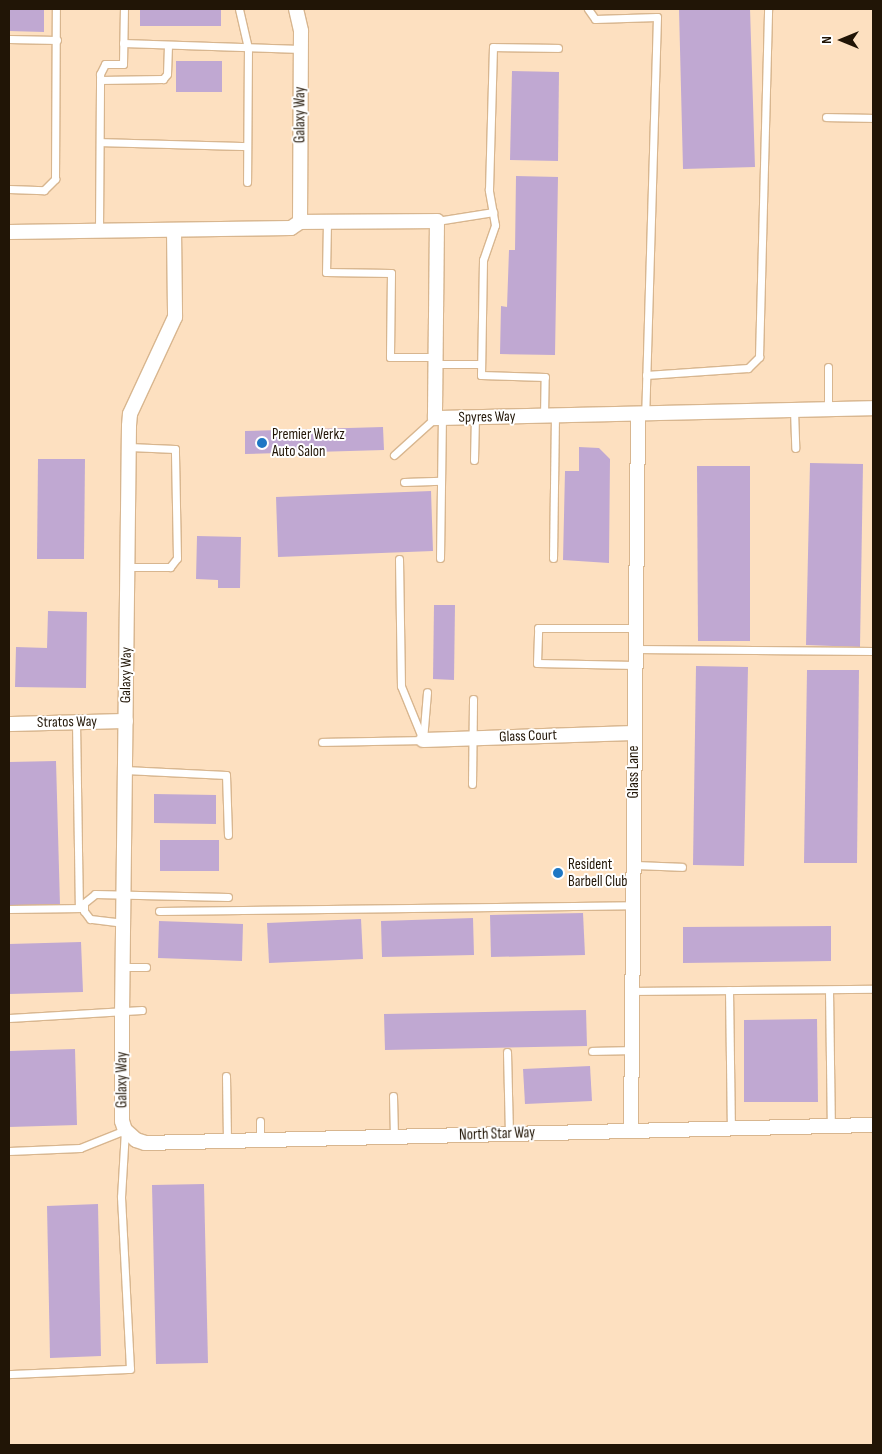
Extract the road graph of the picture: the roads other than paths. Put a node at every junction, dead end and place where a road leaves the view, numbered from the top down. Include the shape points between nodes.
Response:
1 (56, 9) edge
2 (124, 9) edge
3 (239, 9) edge
4 (296, 9) edge
5 (588, 9) edge
6 (656, 9) edge
7 (768, 9) edge
8 (657, 17) junction
9 (9, 39) edge
10 (57, 40) junction
11 (123, 43) junction
12 (168, 45) junction
13 (248, 47) junction
14 (558, 48) dead end
15 (301, 49) junction
16 (100, 80) junction
17 (826, 117) dead end
18 (873, 118) edge
19 (100, 142) junction
20 (247, 146) junction
21 (247, 182) dead end
22 (9, 188) edge
23 (493, 212) junction
24 (437, 221) junction
25 (300, 222) junction
26 (327, 222) junction
27 (99, 230) junction
28 (174, 230) junction
29 (9, 232) edge
30 (435, 360) junction
31 (482, 364) junction
32 (828, 367) dead end
33 (646, 375) junction
34 (873, 408) edge
35 (828, 409) junction
36 (794, 410) junction
37 (641, 414) junction
38 (550, 416) junction
39 (475, 417) junction
40 (438, 418) junction
41 (129, 447) junction
42 (795, 448) dead end
43 (394, 455) dead end
44 (474, 460) dead end
45 (441, 481) junction
46 (404, 482) dead end
47 (440, 558) dead end
48 (553, 558) dead end
49 (399, 559) dead end
50 (127, 567) junction
51 (635, 628) junction
52 (635, 650) junction
53 (873, 651) edge
54 (635, 665) junction
55 (427, 692) dead end
56 (473, 699) dead end
57 (126, 721) junction
58 (76, 722) junction
59 (9, 724) edge
60 (634, 733) junction
61 (472, 738) junction
62 (423, 740) junction
63 (322, 742) dead end
64 (125, 770) junction
65 (472, 784) dead end
66 (228, 834) dead end
67 (633, 866) junction
68 (682, 867) dead end
69 (124, 895) junction
70 (228, 897) dead end
71 (633, 905) junction
72 (9, 908) edge
73 (81, 908) junction
74 (159, 911) dead end
75 (124, 923) junction
76 (124, 967) junction
77 (146, 967) dead end
78 (873, 989) edge
79 (730, 990) junction
80 (829, 990) junction
81 (632, 991) junction
82 (142, 1010) dead end
83 (122, 1013) junction
84 (9, 1018) edge
85 (632, 1050) junction
86 (592, 1051) dead end
87 (507, 1052) dead end
88 (226, 1076) dead end
89 (393, 1096) dead end
90 (260, 1122) dead end
91 (873, 1125) edge
92 (832, 1126) junction
93 (731, 1128) junction
94 (125, 1130) junction
95 (631, 1130) junction
96 (509, 1133) junction
97 (394, 1136) junction
98 (260, 1140) junction
99 (227, 1141) junction
100 (9, 1151) edge
101 (9, 1374) edge

1 - 10 lane
2 - 11 lane
3 - 13 lane
4 - 15 street, Galaxy Way
5 - 8 lane via 595,19
6 - 8 lane
7 - 33 lane via 759,357 748,368
8 - 33 lane
9 - 10 lane
10 - 22 lane via 55,179 44,190
11 - 12 lane
11 - 16 lane via 123,64 105,64
12 - 13 lane
12 - 16 lane via 167,74 163,79
13 - 15 lane
13 - 20 lane
14 - 23 lane via 493,48 489,190
15 - 25 street, Galaxy Way
16 - 19 lane
17 - 18 lane
19 - 20 lane
19 - 27 lane
20 - 21 lane
23 - 24 lane
23 - 31 lane via 492,238 483,260
24 - 26 street
24 - 30 street
25 - 26 street
25 - 28 street via 291,228
26 - 30 lane via 326,272 391,273 390,357
27 - 28 street
27 - 29 street
28 - 41 street, Galaxy Way via 175,317 130,414
30 - 31 lane
30 - 40 street
31 - 38 lane via 481,375 545,377
32 - 35 lane
33 - 37 lane
34 - 35 street, Spyres Way
35 - 36 street, Spyres Way
36 - 37 street, Spyres Way
36 - 42 lane
37 - 38 street, Spyres Way
37 - 51 street, Glass Lane
38 - 39 street, Spyres Way
38 - 48 lane
39 - 40 street, Spyres Way
39 - 44 lane
40 - 43 lane
40 - 45 lane
41 - 50 street, Galaxy Way
41 - 50 lane via 175,449 177,558 170,568
45 - 46 lane
45 - 47 lane
49 - 62 lane via 401,686
50 - 57 street, Galaxy Way
51 - 52 street, Glass Lane
51 - 54 lane via 538,628 538,663
52 - 53 lane
52 - 54 street, Glass Lane
54 - 60 street, Glass Lane
55 - 62 lane
56 - 61 lane
57 - 58 street, Stratos Way
57 - 64 street, Galaxy Way
58 - 59 street, Stratos Way
58 - 73 lane
60 - 61 street, Glass Court
60 - 67 street, Glass Lane
61 - 62 street, Glass Court
61 - 65 lane
62 - 63 lane
64 - 66 lane via 226,775
64 - 69 street, Galaxy Way
67 - 68 lane
67 - 71 street, Glass Lane
69 - 70 lane
69 - 73 lane via 91,895
69 - 75 street, Galaxy Way
71 - 74 lane
71 - 81 street, Glass Lane
72 - 73 lane
73 - 75 lane via 90,919
75 - 76 street, Galaxy Way
76 - 77 lane
76 - 83 street, Galaxy Way
78 - 80 lane
79 - 80 lane
79 - 81 lane
79 - 93 lane
80 - 92 lane
81 - 85 street, Glass Lane
82 - 83 lane
83 - 84 lane
83 - 94 street, Galaxy Way via 122,1121
85 - 86 lane
85 - 95 street, Glass Lane
87 - 96 lane
88 - 99 lane
89 - 97 lane
90 - 98 lane
91 - 92 street, North Star Way
92 - 93 street, North Star Way
93 - 95 street, North Star Way
94 - 99 street, North Star Way via 145,1143
94 - 100 lane via 80,1148
94 - 101 lane via 121,1197 130,1369
95 - 96 street, North Star Way
96 - 97 street, North Star Way
97 - 98 street, North Star Way
98 - 99 street, North Star Way

